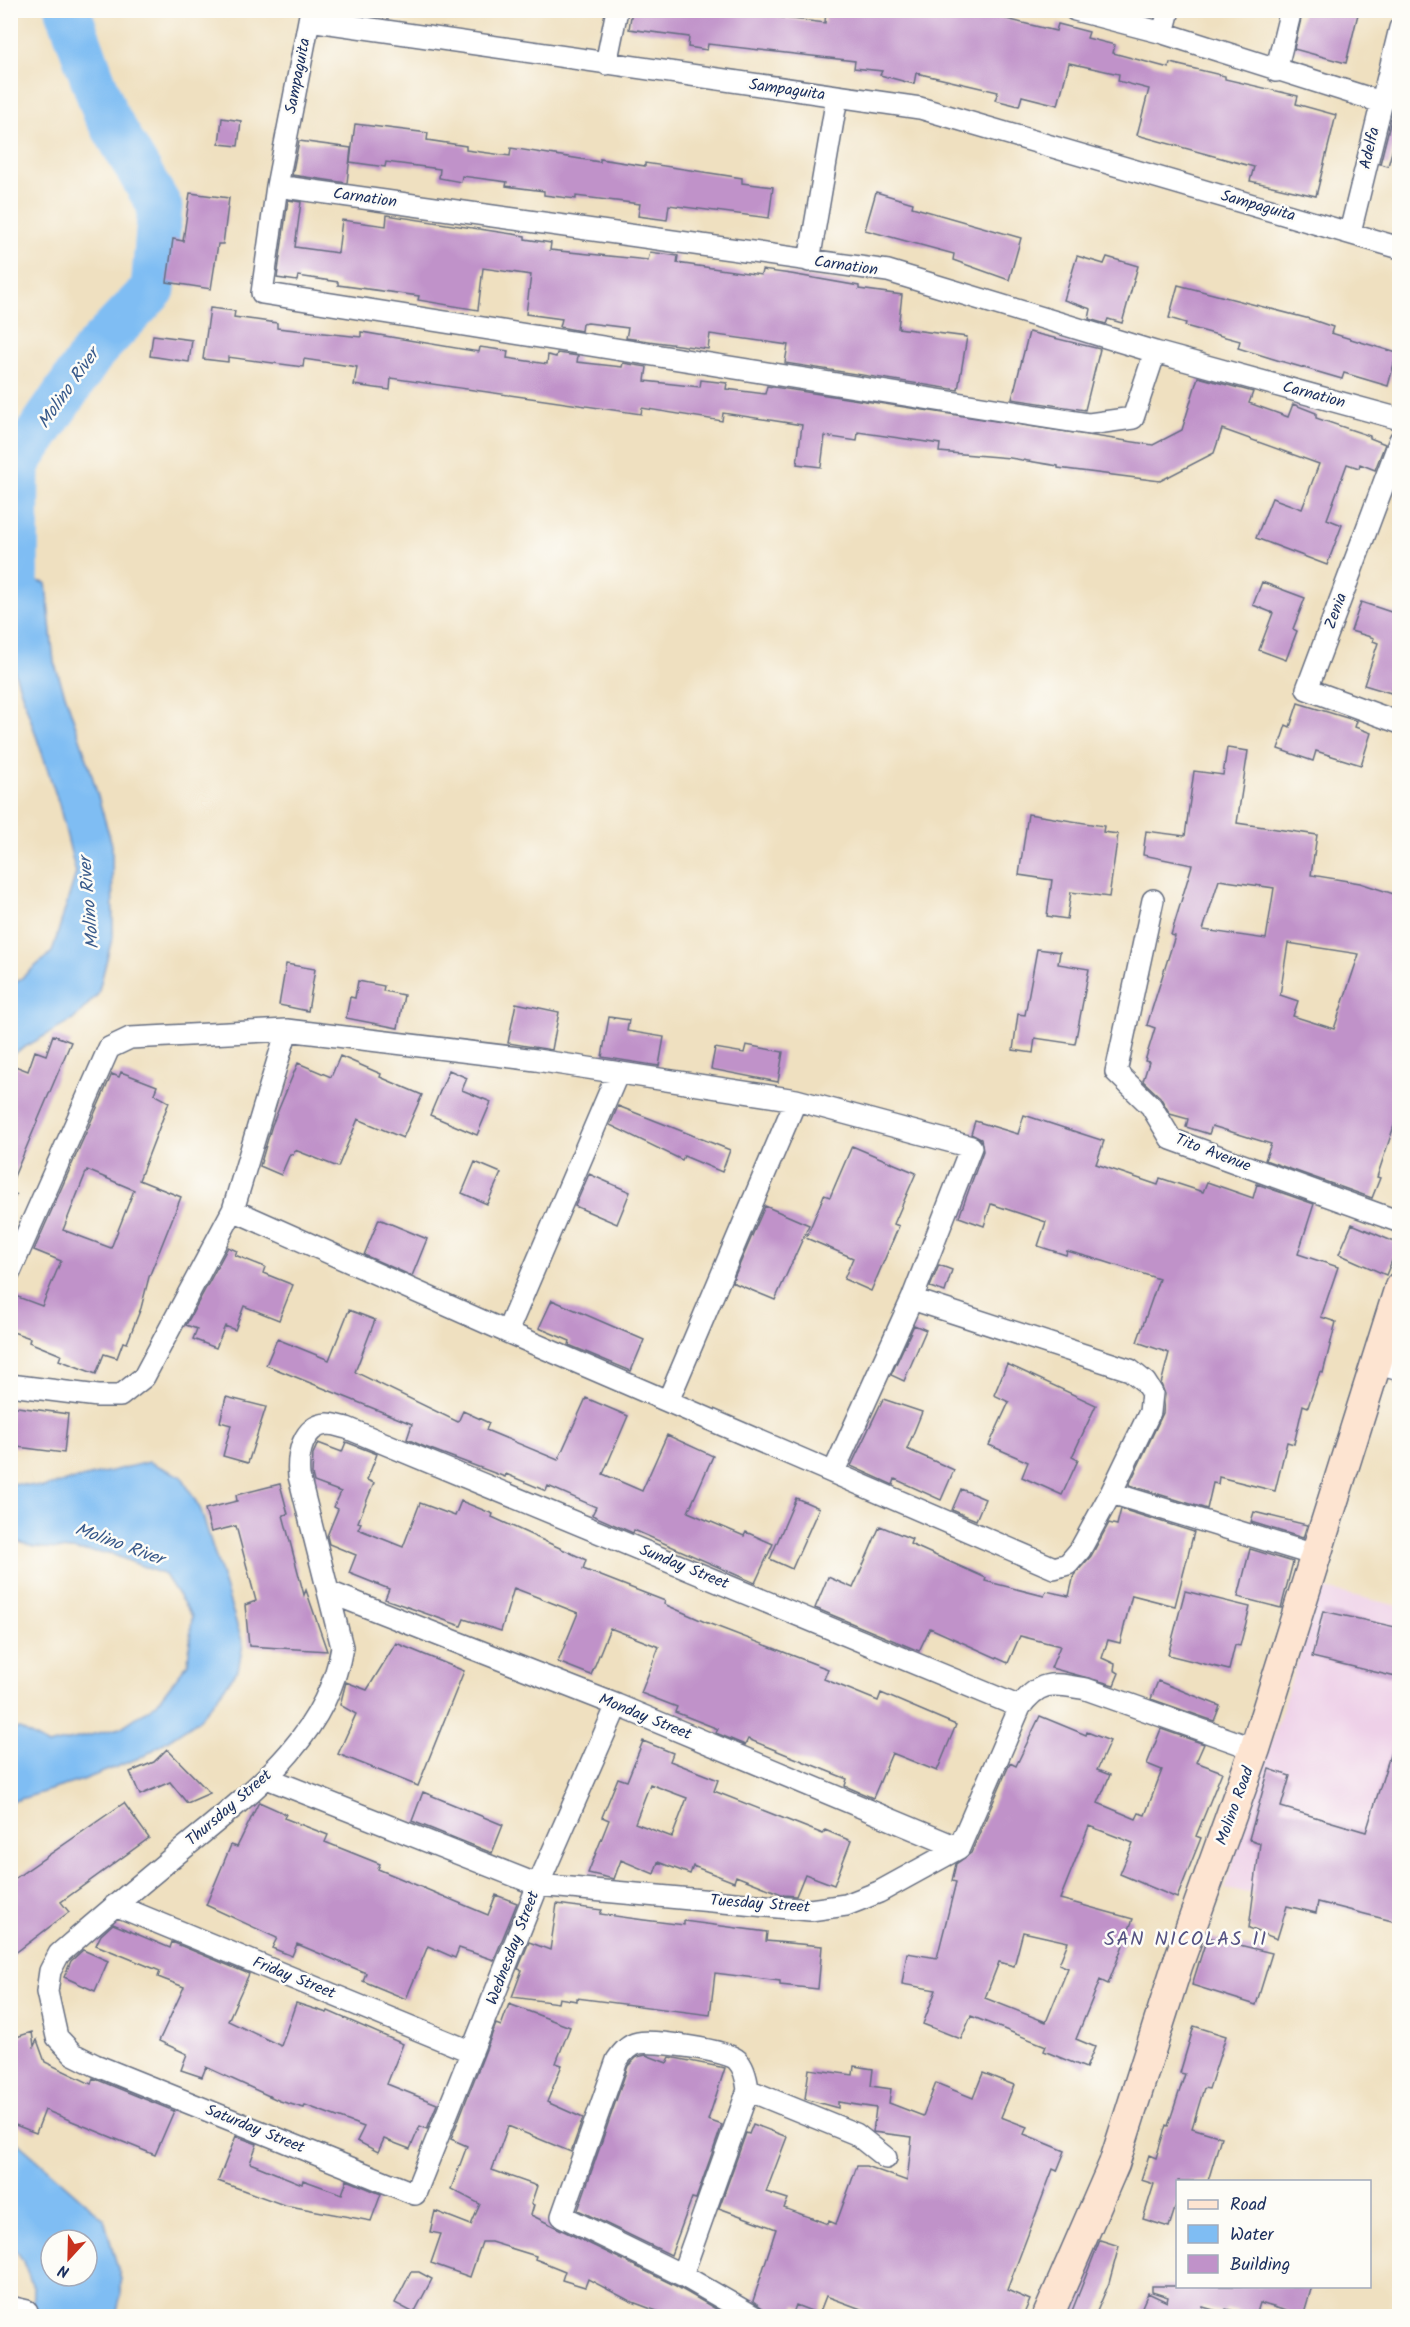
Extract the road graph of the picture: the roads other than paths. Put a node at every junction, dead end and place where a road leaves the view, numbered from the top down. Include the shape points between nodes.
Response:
1 (617, 10) edge
2 (1075, 10) edge
3 (1169, 10) edge
4 (1291, 10) edge
5 (310, 15) edge
6 (1400, 28) edge
7 (1163, 33) junction
8 (606, 64) junction
9 (1276, 71) junction
10 (837, 97) junction
11 (1381, 102) junction
12 (277, 186) junction
13 (1350, 232) junction
14 (1400, 248) edge
15 (809, 261) junction
16 (1155, 352) junction
17 (1400, 419) edge
18 (1400, 441) edge
19 (1400, 723) edge
20 (1153, 900) dead end
21 (287, 1030) junction
22 (617, 1074) junction
23 (796, 1100) junction
24 (233, 1210) junction
25 (1400, 1222) edge
26 (10, 1272) edge
27 (1400, 1287) edge
28 (912, 1299) junction
29 (507, 1332) junction
30 (1387, 1367) edge
31 (10, 1385) edge
32 (668, 1401) junction
33 (347, 1428) joint
34 (834, 1471) junction
35 (1111, 1493) junction
36 (1315, 1555) junction
37 (328, 1592) junction
38 (617, 1705) junction
39 (1020, 1707) junction
40 (1255, 1749) junction
41 (267, 1778) junction
42 (959, 1848) junction
43 (538, 1884) junction
44 (115, 1905) junction
45 (472, 2052) junction
46 (94, 2065) joint
47 (748, 2090) junction
48 (886, 2158) dead end
49 (415, 2194) joint
50 (682, 2275) junction
51 (753, 2316) edge
52 (1048, 2316) edge

1 - 8 street
2 - 7 street
3 - 7 street
4 - 9 street
5 - 8 street, Sampaguita
5 - 12 street, Sampaguita
6 - 11 street, Adelfa
7 - 9 street
8 - 10 street, Sampaguita
9 - 11 street
10 - 13 street, Sampaguita via 920,108
10 - 15 street
11 - 13 street, Adelfa
12 - 15 street, Carnation
12 - 16 street, Sampaguita via 262,293 1089,424 1133,418
13 - 14 street, Sampaguita
15 - 16 street, Carnation via 888,271
16 - 17 street, Carnation
18 - 19 street, Zenia via 1307,689
20 - 25 street, Tito Avenue via 1116,1072 1151,1107 1171,1139
21 - 22 street via 536,1060
21 - 24 street
21 - 26 street via 130,1038 109,1048
22 - 23 street
22 - 29 street
23 - 28 street via 971,1147
23 - 32 street
24 - 29 street
24 - 31 street via 144,1377 120,1396
27 - 30 main road, Molino Road
28 - 34 street
28 - 35 street via 1130,1370 1145,1382 1152,1392 1150,1412
29 - 32 street
30 - 36 main road, Molino Road
32 - 34 street
33 - 37 street, Thursday Street via 328,1424 310,1431 297,1459
33 - 39 street, Sunday Street
34 - 35 street via 1054,1568 1068,1564 1080,1550
35 - 36 street
36 - 40 main road, Molino Road
37 - 38 street, Monday Street
37 - 41 street, Thursday Street via 342,1647 339,1668 308,1731
38 - 42 street, Monday Street
38 - 43 street, Wednesday Street
39 - 40 street via 1031,1692 1063,1683
39 - 42 street
40 - 52 main road, Molino Road via 1177,1966 1114,2164
41 - 43 street, Tuesday Street
41 - 44 street, Thursday Street
42 - 43 street, Tuesday Street via 879,1892 846,1905 810,1910
43 - 45 street, Wednesday Street
44 - 45 street, Friday Street
44 - 46 street, Thursday Street via 59,1954 50,1971 47,1992 57,2037 73,2054
45 - 49 street, Wednesday Street
46 - 49 street, Saturday Street
47 - 48 street via 856,2134
47 - 50 street
47 - 50 street via 747,2078 737,2060 719,2050 638,2043 624,2050 617,2060 562,2216
50 - 51 street

